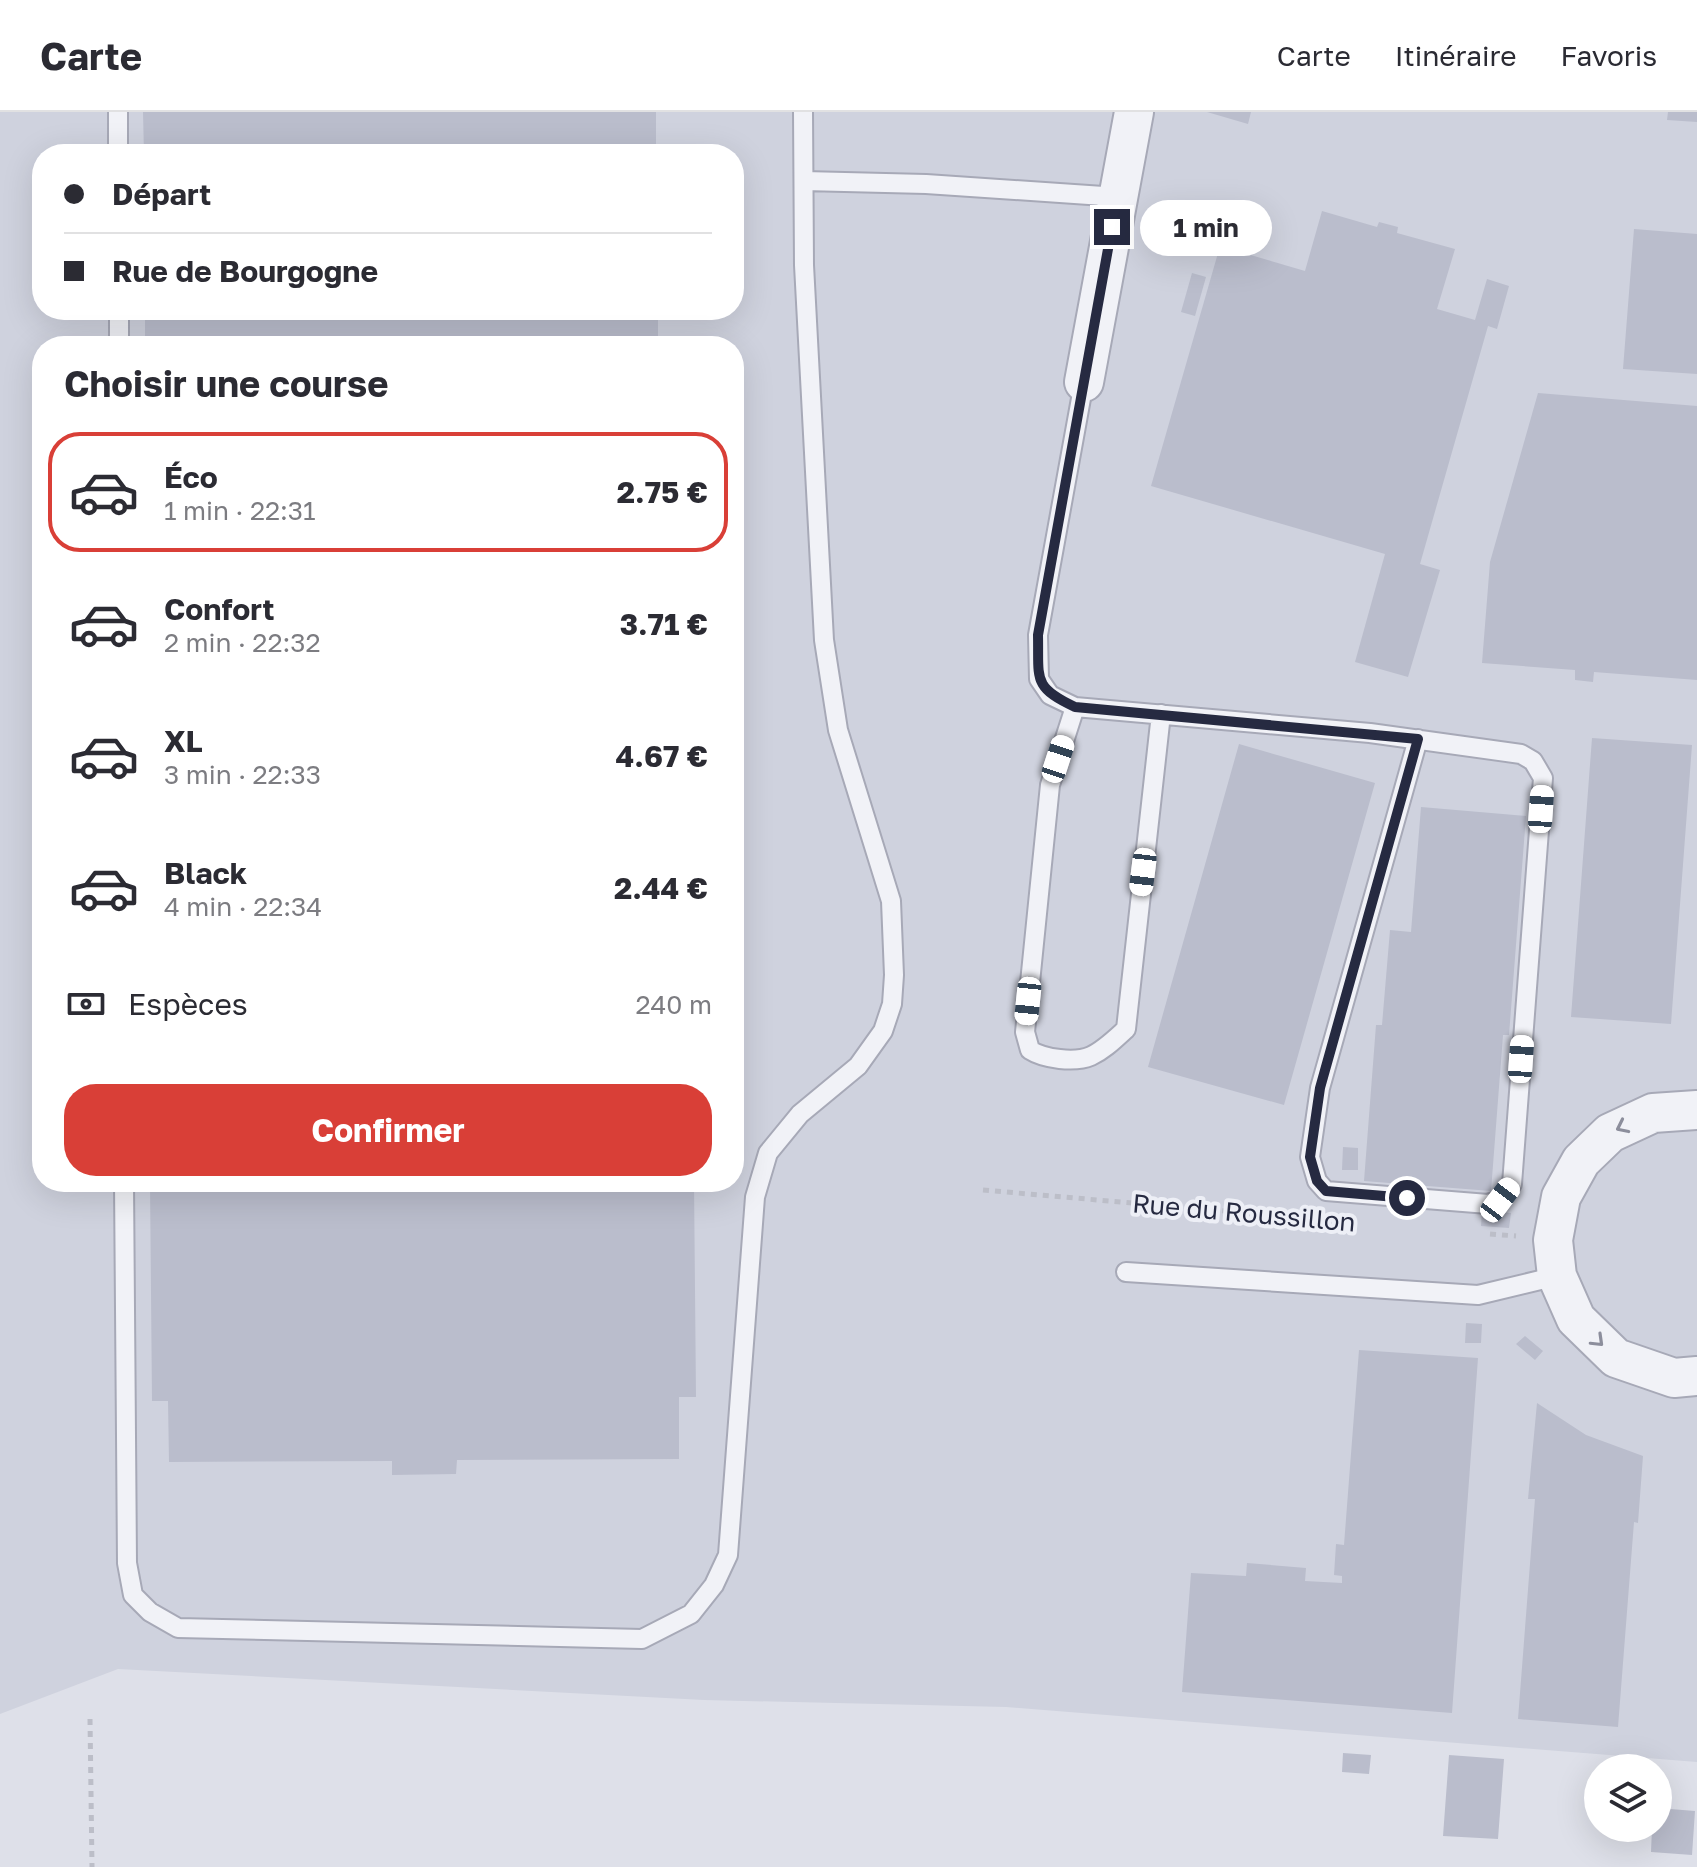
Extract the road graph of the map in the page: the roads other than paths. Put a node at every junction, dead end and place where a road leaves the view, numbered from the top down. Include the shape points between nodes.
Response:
1 (118, 112) edge
2 (803, 112) edge
3 (1134, 112) edge
4 (118, 144) edge
5 (804, 181) junction
6 (1118, 197) junction
7 (1084, 382) joint
8 (1075, 707) junction
9 (1161, 714) junction
10 (1418, 739) junction
11 (1697, 1110) edge
12 (124, 1192) edge
13 (1555, 1258) junction
14 (1126, 1272) dead end
15 (1697, 1376) edge

1 - 4 lane
2 - 5 lane
3 - 6 street
5 - 6 lane
5 - 12 lane via 824,640 838,730 891,901 894,975 883,1031 858,1066 800,1114 768,1153 759,1182 728,1555 714,1585 691,1614 642,1639 178,1628 150,1612 133,1595 127,1563
6 - 7 street
7 - 8 lane via 1038,635 1039,679 1050,695
8 - 9 lane
8 - 9 lane via 1050,785 1025,1032 1030,1050 1043,1058 1088,1058 1126,1029
9 - 10 lane
10 - 10 lane via 1320,1088 1310,1157 1326,1191 1488,1204 1500,1200 1512,1184 1543,778 1533,761 1521,754
11 -> 13 street via 1653,1113 1610,1133 1581,1161 1561,1197
13 - 14 lane via 1478,1295
13 -> 15 street via 1576,1319 1616,1358 1674,1378

